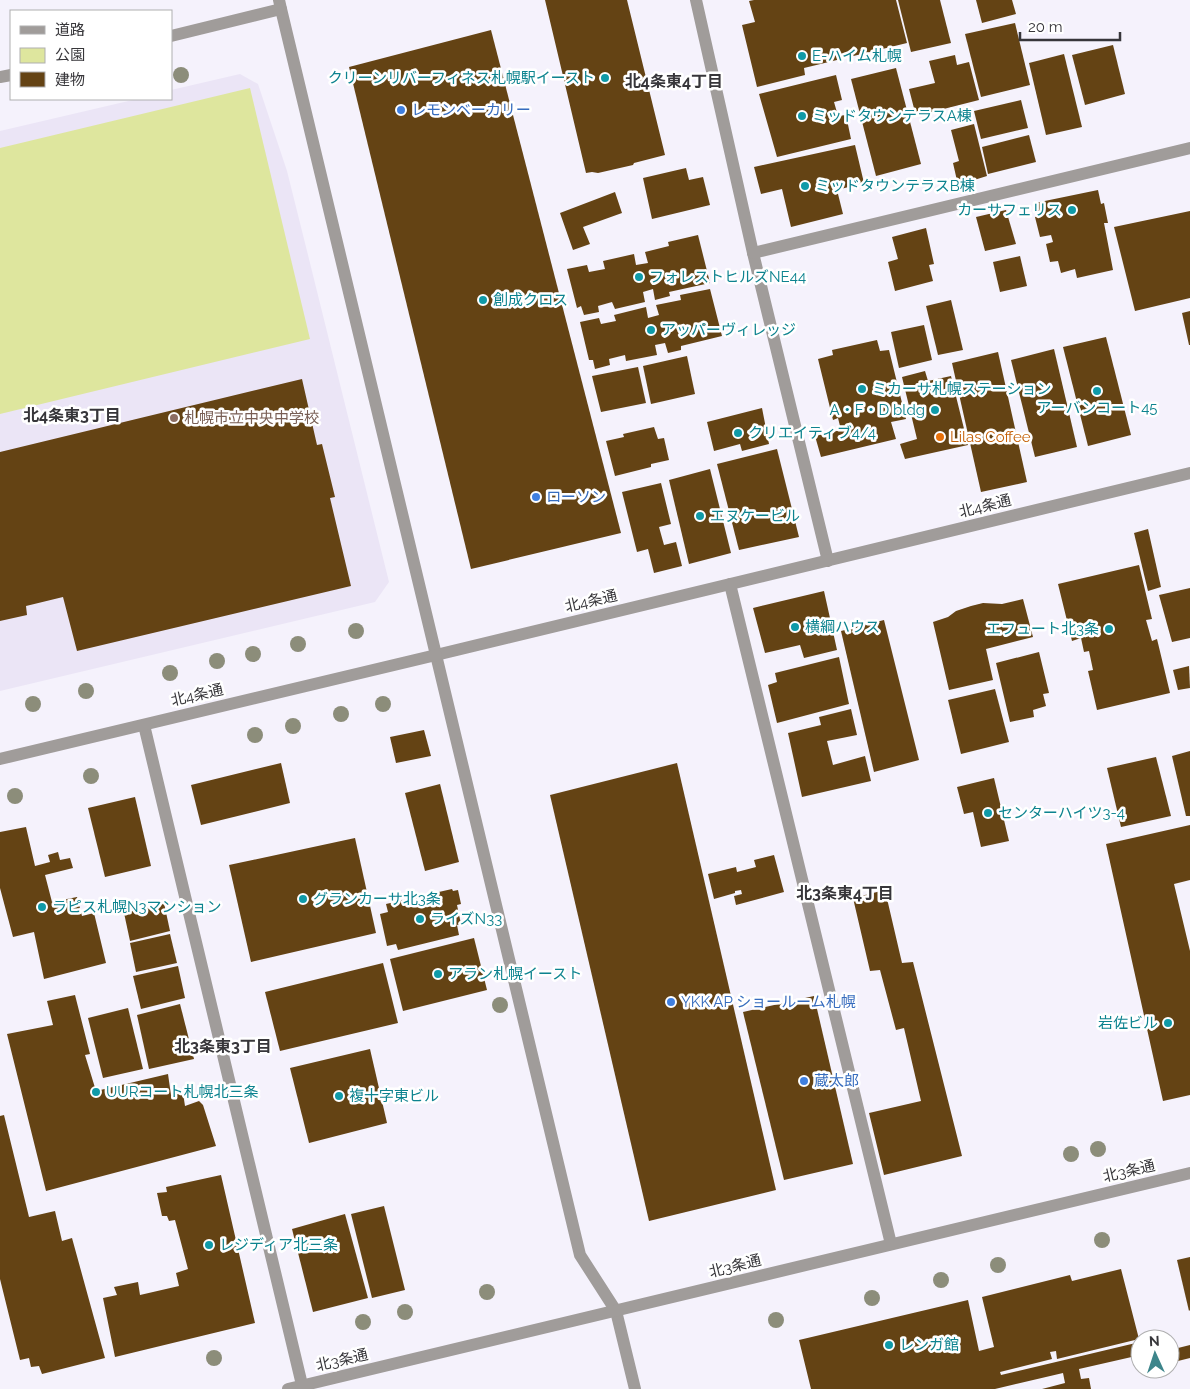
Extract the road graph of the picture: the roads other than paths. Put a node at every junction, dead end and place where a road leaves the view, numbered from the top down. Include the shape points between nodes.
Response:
1 (696, 0) edge
2 (280, 5) edge
3 (172, 36) edge
4 (1190, 148) edge
5 (753, 253) junction
6 (1190, 473) edge
7 (828, 561) junction
8 (730, 584) junction
9 (436, 655) junction
10 (144, 724) junction
11 (0, 759) edge
12 (1190, 1173) edge
13 (891, 1244) junction
14 (616, 1311) junction
15 (303, 1387) edge
16 (288, 1389) edge
17 (635, 1389) edge

1 - 5 street
2 - 3 street
2 - 9 street
4 - 5 street
5 - 7 street
6 - 7 street, 北4条通
7 - 8 street, 北4条通
8 - 9 street, 北4条通
8 - 13 street
9 - 10 street, 北4条通
9 - 14 street via 580,1255
10 - 11 street, 北4条通
10 - 15 street
12 - 13 street, 北3条通
13 - 14 street, 北3条通
14 - 15 street, 北3条通
14 - 17 street
15 - 16 street, 北3条通

